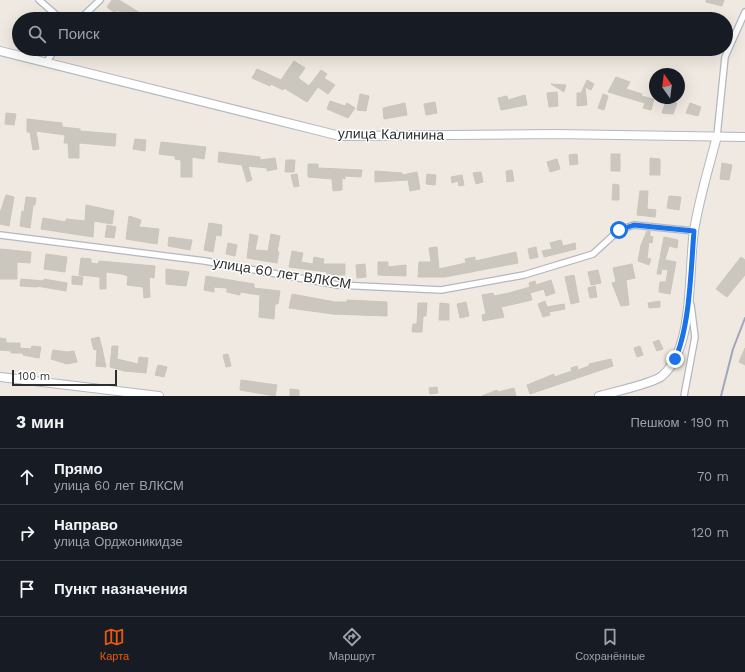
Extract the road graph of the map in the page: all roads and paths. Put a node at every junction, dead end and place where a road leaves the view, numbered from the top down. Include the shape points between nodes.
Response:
1 (39, 0) edge
2 (100, 0) edge
3 (53, 12) edge
4 (87, 12) edge
5 (744, 15) edge
6 (733, 39) edge
7 (0, 51) edge
8 (12, 54) edge
9 (19, 56) edge
10 (50, 56) edge
11 (725, 56) edge
12 (46, 63) junction
13 (717, 136) junction
14 (745, 137) edge
15 (694, 231) junction
16 (0, 235) edge
17 (689, 293) junction
18 (0, 377) edge
19 (159, 396) edge
20 (599, 396) edge
21 (684, 396) edge

1 - 3 street
2 - 4 street
5 - 6 street
7 - 8 street, улица Калинина
9 - 12 street, улица Калинина
10 - 12 street
11 - 13 street
12 - 13 street, улица Калинина via 340,136
13 - 14 street, улица Калинина
13 - 15 street
15 - 16 street, улица 60 лет ВЛКСМ via 634,225 619,230 593,254 524,275 441,290 338,284 206,261
15 - 17 street
17 - 20 street via 680,347 669,368 661,377 654,380
17 - 21 street via 695,337
18 - 19 street

